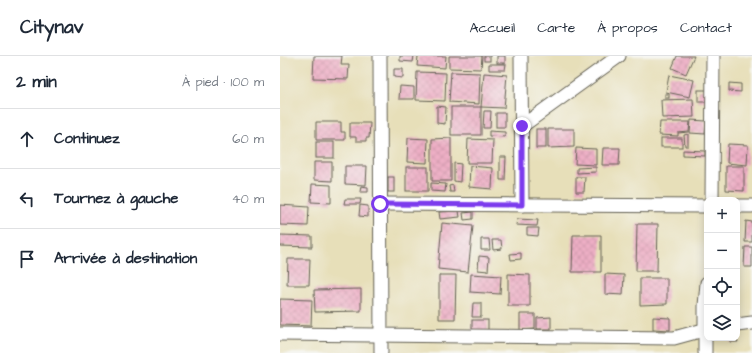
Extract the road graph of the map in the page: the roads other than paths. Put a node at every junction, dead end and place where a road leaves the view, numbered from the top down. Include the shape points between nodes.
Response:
1 (380, 56) edge
2 (521, 56) edge
3 (619, 56) edge
4 (713, 56) edge
5 (522, 126) junction
6 (712, 197) edge
7 (380, 204) junction
8 (522, 205) junction
9 (704, 206) edge
10 (740, 206) edge
11 (752, 206) edge
12 (752, 323) edge
13 (740, 324) edge
14 (704, 330) edge
15 (280, 334) edge
16 (380, 335) junction
17 (706, 341) edge
18 (381, 353) edge
19 (705, 353) edge

1 - 7 street
2 - 5 street
3 - 5 street
4 - 6 street
5 - 8 street
7 - 8 street
7 - 16 street
8 - 9 street
10 - 11 street
12 - 13 street
14 - 16 street via 674,338
15 - 16 street
16 - 18 street
17 - 19 street

